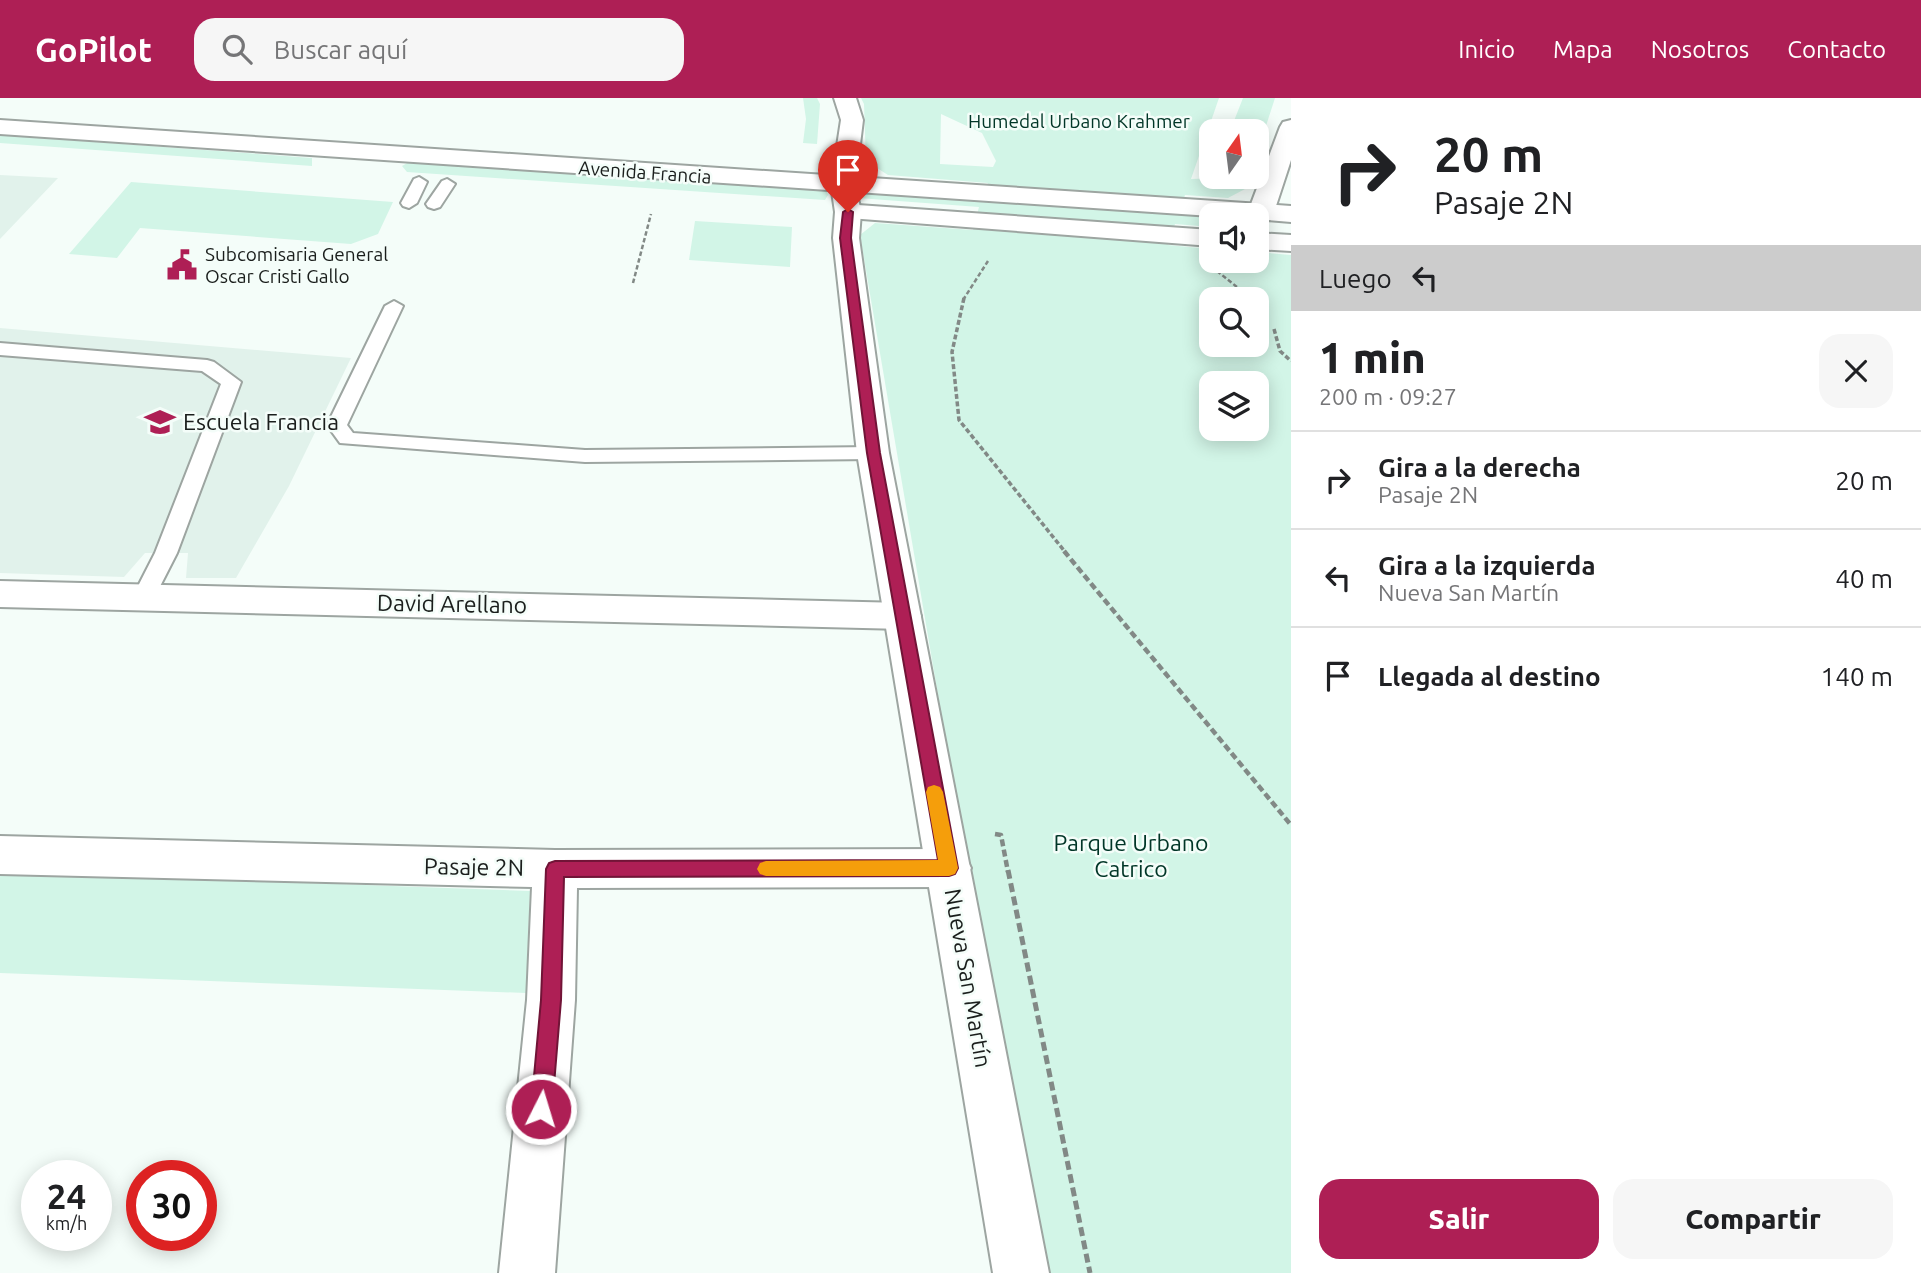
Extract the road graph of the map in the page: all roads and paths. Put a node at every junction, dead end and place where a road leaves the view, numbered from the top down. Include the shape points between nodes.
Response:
1 (845, 98) edge
2 (0, 127) edge
3 (1291, 127) edge
4 (366, 152) junction
5 (355, 177) dead end
6 (393, 180) dead end
7 (475, 186) dead end
8 (837, 202) junction
9 (1264, 203) edge
10 (1199, 211) edge
11 (1269, 213) edge
12 (651, 214) dead end
13 (1291, 214) edge
14 (1199, 236) edge
15 (1269, 241) edge
16 (1291, 243) edge
17 (992, 256) dead end
18 (633, 283) dead end
19 (394, 306) dead end
20 (1274, 329) dead end
21 (0, 349) edge
22 (1291, 361) edge
23 (873, 453) junction
24 (0, 594) edge
25 (144, 596) junction
26 (903, 616) junction
27 (1291, 825) edge
28 (945, 848) junction
29 (0, 855) edge
30 (555, 869) junction
31 (527, 1273) edge
32 (1021, 1273) edge
33 (1090, 1273) edge

1 - 8 street, Nueva San Martín via 852,120
2 - 4 street, Avenida Francia
3 - 9 street
4 - 5 street
4 - 8 street, Avenida Francia
6 - 7 street via 414,192 441,194
8 - 10 street, Avenida Francia
8 - 14 street, Avenida Francia
8 - 23 street, Nueva San Martín via 846,238
11 - 13 street, Avenida Francia
12 - 18 path
15 - 16 street
17 - 27 path via 961,303 952,352 960,420
19 - 23 lane via 337,425 347,439 584,456
20 - 22 path via 1280,351
21 - 25 lane via 207,366 231,382 166,553
23 - 26 street, Nueva San Martín
24 - 25 street, David Arellano
25 - 26 street, David Arellano
26 - 28 street, Nueva San Martín
28 - 30 street, Pasaje 2N
28 - 32 street, Nueva San Martín
28 - 33 path via 1001,835
29 - 30 street, Pasaje 2N
30 - 31 street via 551,1000

